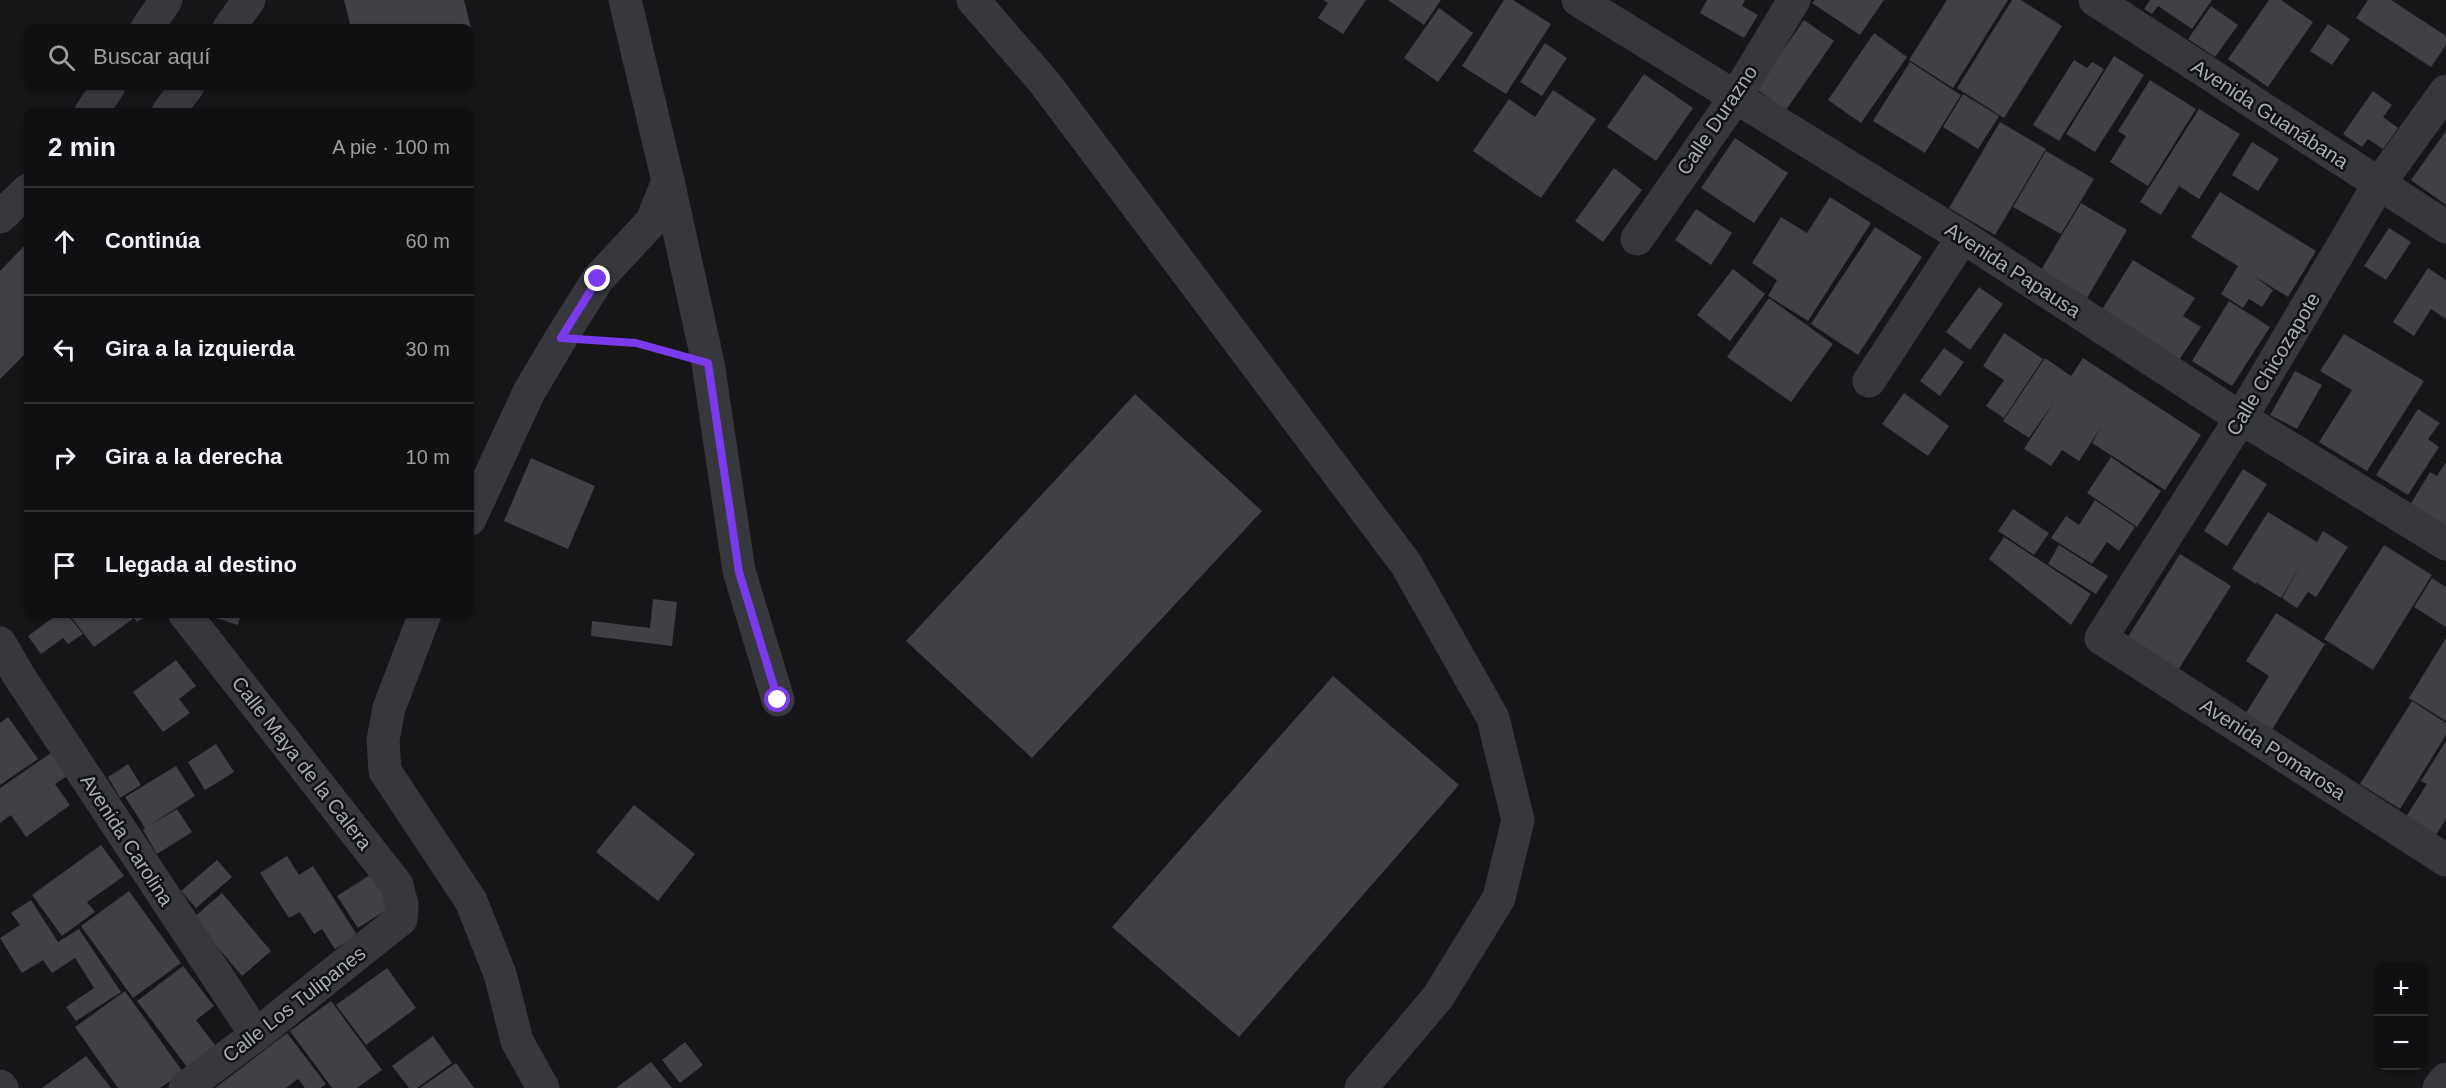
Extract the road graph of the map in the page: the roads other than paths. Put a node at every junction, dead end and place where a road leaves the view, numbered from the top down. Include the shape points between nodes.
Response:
1 (166, 0) edge
2 (249, 0) edge
3 (625, 0) edge
4 (974, 0) edge
5 (1578, 0) edge
6 (1794, 0) edge
7 (2095, 0) edge
8 (150, 24) edge
9 (232, 24) edge
10 (106, 90) edge
11 (185, 90) edge
12 (2446, 91) edge
13 (1735, 98) junction
14 (94, 108) edge
15 (171, 108) edge
16 (668, 181) junction
17 (2379, 184) junction
18 (24, 194) edge
19 (0, 217) edge
20 (2446, 227) edge
21 (1963, 237) junction
22 (1637, 239) dead end
23 (1869, 381) dead end
24 (2241, 418) junction
25 (474, 511) edge
26 (2446, 544) edge
27 (188, 618) edge
28 (423, 618) edge
29 (2101, 638) joint
30 (0, 643) edge
31 (778, 700) dead end
32 (2446, 860) edge
33 (401, 920) joint
34 (256, 1035) junction
35 (2446, 1079) edge
36 (185, 1088) edge
37 (543, 1088) edge
38 (1361, 1088) edge
39 (2439, 1088) edge

1 - 8 street
2 - 9 street
3 - 16 street
4 - 38 street via 1044,82 1406,564 1493,718 1518,820 1499,898 1438,998
5 - 13 street, Avenida Papausa
6 - 13 street, Calle Durazno
7 - 17 street, Avenida Guanábana
10 - 14 street
11 - 15 street
12 - 17 street, Calle Chicozapote
13 - 21 street, Avenida Papausa
13 - 22 street, Calle Durazno
16 - 25 street via 652,220 598,279 561,338 530,392
16 - 31 street via 708,363 739,572
17 - 20 street, Avenida Guanábana
17 - 24 street, Calle Chicozapote
18 - 19 street
21 - 23 street
21 - 24 street, Avenida Papausa
24 - 26 street, Avenida Papausa
24 - 29 street, Calle Chicozapote
27 - 33 street, Calle Maya de la Calera via 398,885
28 - 37 street via 389,708 383,740 385,771 471,901 500,974 517,1041
29 - 32 street, Avenida Pomarosa
30 - 34 street, Avenida Carolina
33 - 34 street, Calle Los Tulipanes
34 - 36 street, Calle Los Tulipanes
35 - 39 street

